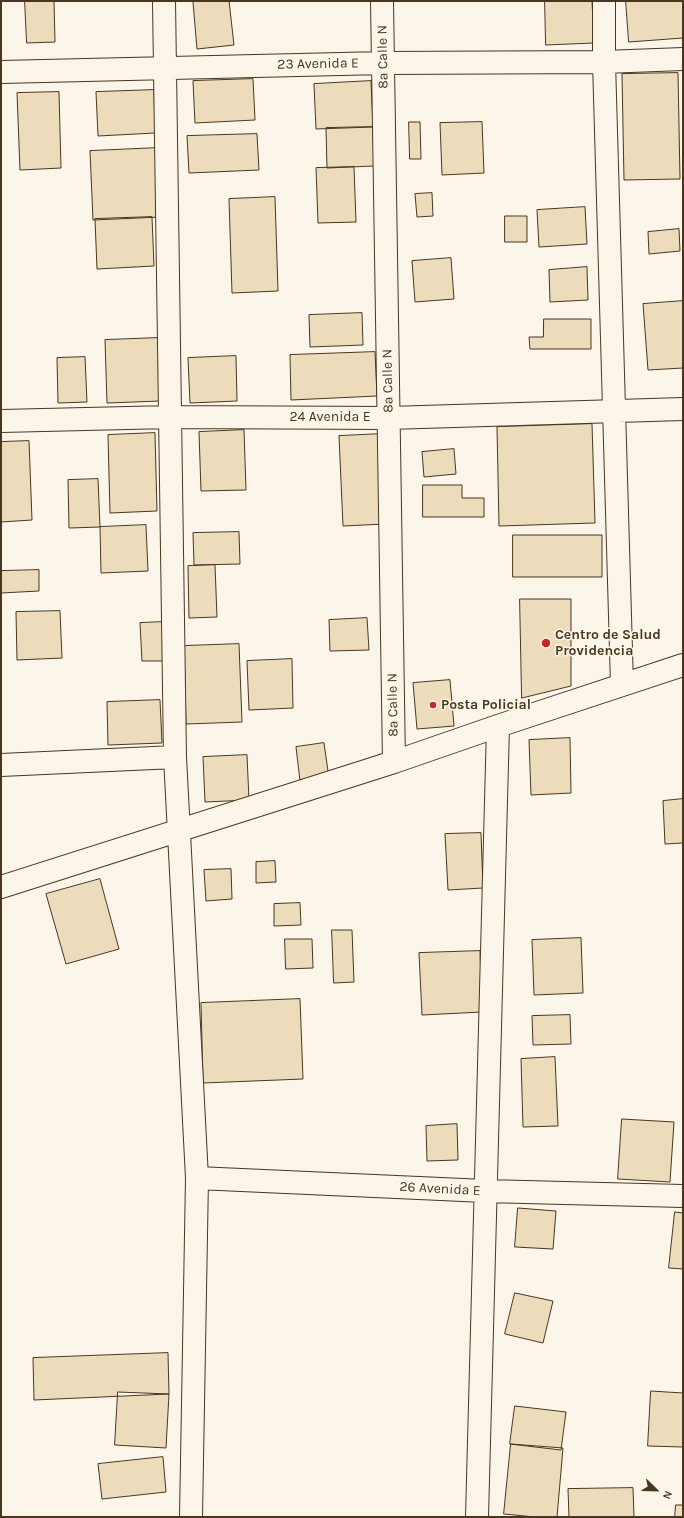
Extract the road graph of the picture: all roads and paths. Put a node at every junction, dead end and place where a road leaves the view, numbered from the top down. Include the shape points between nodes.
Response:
1 (164, 1) edge
2 (382, 1) edge
3 (604, 1) edge
4 (683, 59) edge
5 (604, 62) junction
6 (383, 63) junction
7 (165, 68) junction
8 (1, 72) edge
9 (683, 409) edge
10 (614, 411) junction
11 (170, 417) junction
12 (389, 418) junction
13 (1, 421) edge
14 (683, 665) edge
15 (622, 685) junction
16 (498, 726) junction
17 (175, 757) junction
18 (394, 762) junction
19 (1, 766) edge
20 (178, 831) junction
21 (1, 887) edge
22 (197, 1178) junction
23 (485, 1191) junction
24 (683, 1196) edge
25 (191, 1517) edge
26 (477, 1517) edge

1 - 7 street
2 - 6 street, 8a Calle N
3 - 5 street
4 - 5 street, 23 Avenida E
5 - 6 street, 23 Avenida E
5 - 10 street
6 - 7 street, 23 Avenida E
6 - 12 street, 8a Calle N
7 - 8 street, 23 Avenida E
7 - 11 street
9 - 10 street, 24 Avenida E
10 - 12 street, 24 Avenida E
10 - 15 street
11 - 12 street, 24 Avenida E
11 - 13 street, 24 Avenida E
11 - 17 street
12 - 18 street, 8a Calle N
14 - 15 street
15 - 16 street
16 - 18 street
16 - 23 street
17 - 19 street
17 - 20 street
18 - 20 street
20 - 21 street
20 - 22 street
22 - 23 street, 26 Avenida E
22 - 25 street
23 - 24 street, 26 Avenida E
23 - 26 street

